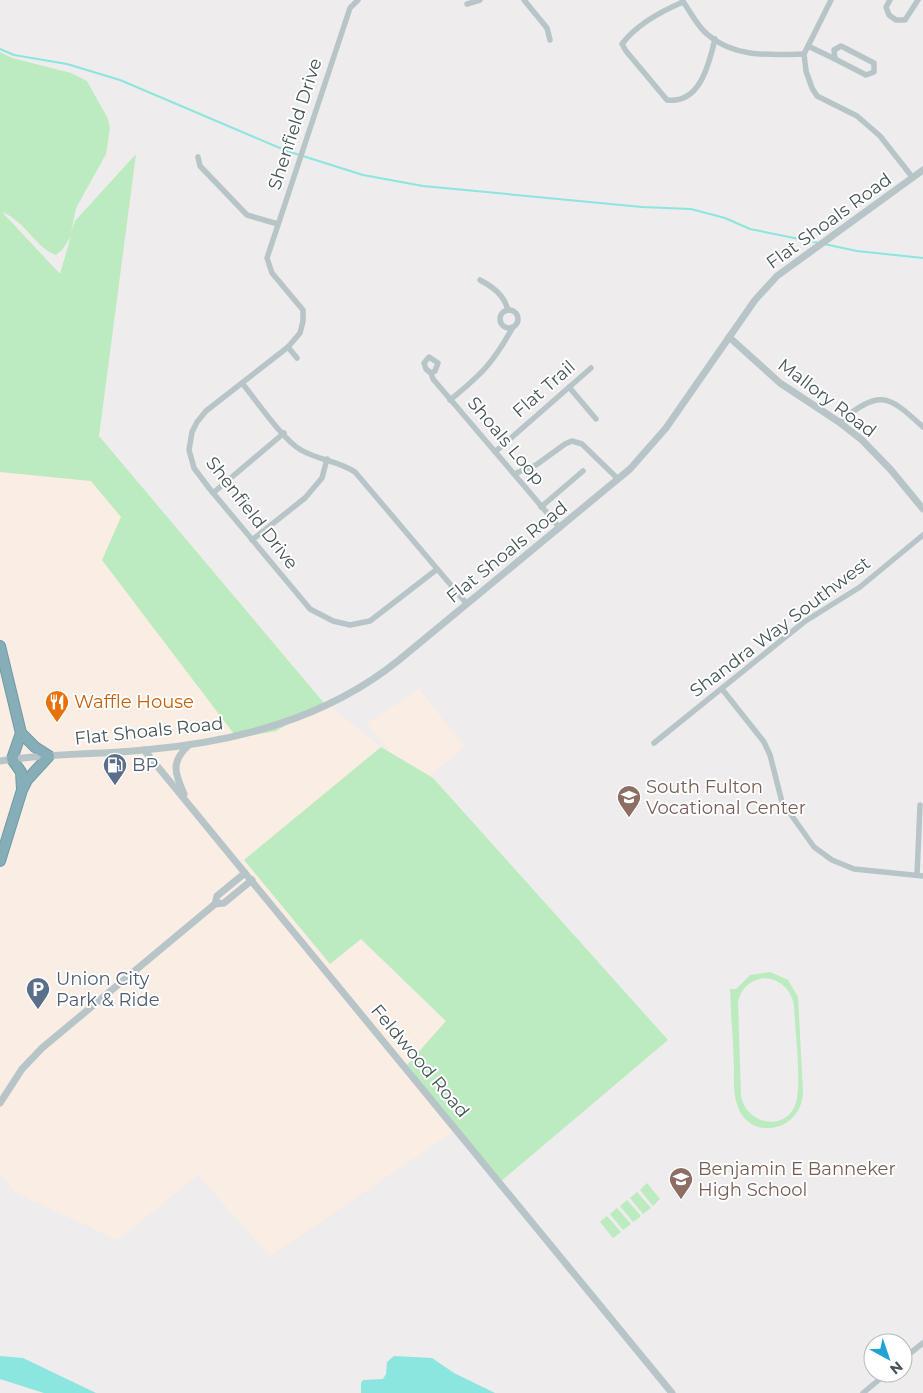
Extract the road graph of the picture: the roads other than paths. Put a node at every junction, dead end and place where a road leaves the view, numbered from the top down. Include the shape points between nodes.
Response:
1 (358, 0) edge
2 (480, 0) edge
3 (524, 0) edge
4 (831, 0) edge
5 (890, 0) edge
6 (918, 0) edge
7 (682, 1) edge
8 (467, 4) dead end
9 (550, 40) dead end
10 (715, 40) junction
11 (808, 46) junction
12 (804, 54) junction
13 (835, 59) junction
14 (198, 157) dead end
15 (923, 170) edge
16 (913, 178) junction
17 (278, 224) junction
18 (480, 280) dead end
19 (508, 310) junction
20 (513, 327) junction
21 (729, 337) junction
22 (288, 347) junction
23 (297, 358) dead end
24 (591, 368) dead end
25 (431, 373) dead end
26 (242, 383) junction
27 (569, 387) junction
28 (450, 400) junction
29 (596, 419) dead end
30 (839, 422) junction
31 (923, 427) edge
32 (284, 433) junction
33 (495, 452) junction
34 (327, 459) junction
35 (583, 472) dead end
36 (514, 474) junction
37 (618, 479) junction
38 (213, 493) junction
39 (541, 506) junction
40 (923, 509) edge
41 (560, 528) junction
42 (923, 535) edge
43 (252, 540) junction
44 (436, 570) junction
45 (467, 604) junction
46 (0, 646) edge
47 (722, 689) junction
48 (21, 733) junction
49 (654, 743) dead end
50 (189, 744) junction
51 (144, 750) junction
52 (49, 756) junction
53 (12, 759) junction
54 (0, 761) edge
55 (22, 790) junction
56 (186, 802) junction
57 (920, 805) dead end
58 (0, 861) edge
59 (245, 873) junction
60 (920, 876) edge
61 (252, 880) junction
62 (215, 904) junction
63 (0, 1103) edge
64 (923, 1343) edge
65 (913, 1351) edge
66 (875, 1383) edge
67 (672, 1393) edge
68 (863, 1393) edge

1 - 17 street, Shenfield Drive via 350,8
2 - 8 street
3 - 9 street via 547,28
4 - 11 street
5 - 6 street via 886,7 888,15 896,20 905,20
7 - 10 street
7 - 10 street via 643,25 622,44 667,100 676,101 692,93 707,70
10 - 12 street via 756,55
11 - 12 street
11 - 13 street
12 - 16 street via 806,71 817,96 857,116 880,136
13 - 13 street via 866,74 874,72 874,63 841,46 834,50
14 - 17 street via 200,166 240,210
15 - 16 street, Flat Shoals Road
16 - 21 street, Flat Shoals Road via 777,276
17 - 22 street, Shenfield Drive via 267,258 272,273 303,310 304,322 300,334
18 - 19 street via 503,298
19 - 20 street via 517,316
19 - 20 street via 501,314 500,323 504,327
20 - 28 street via 497,356
21 - 30 street, Mallory Road via 780,383
21 - 37 street, Flat Shoals Road via 666,428
22 - 23 street
22 - 26 street, Shenfield Drive
24 - 27 street, Flat Trail
25 - 28 street, Shoals Loop
26 - 32 street
26 - 38 street, Shenfield Drive via 206,411 192,432 190,450 194,468
27 - 29 street
27 - 33 street, Flat Trail
28 - 33 street, Shoals Loop
30 - 31 street via 864,404 880,398 897,403
30 - 40 street, Mallory Road via 886,464
32 - 34 street via 301,450
32 - 38 street
33 - 36 street, Shoals Loop
34 - 43 street via 322,478 304,498
34 - 44 street via 355,472
35 - 39 street
36 - 37 street via 536,466 572,441 582,444
36 - 39 street, Shoals Loop
37 - 41 street, Flat Shoals Road
38 - 43 street, Shenfield Drive
39 - 41 street, Shoals Loop
41 - 45 street, Flat Shoals Road
42 - 47 street, Shandra Way Southwest via 860,587 804,622
43 - 44 street, Shenfield Drive via 310,609 333,621 350,624 370,621
44 - 45 street
45 - 50 street, Flat Shoals Road via 394,664 319,709 268,729
46 - 48 highway
47 - 49 street, Shandra Way Southwest
47 - 60 street via 764,742 782,802 814,847 832,860 854,869
48 - 52 highway
48 - 53 highway
50 - 51 street, Flat Shoals Road
50 - 56 street via 176,761 176,776
51 - 52 street, Flat Shoals Road
51 - 56 street, Feldwood Road
52 - 53 street, Flat Shoals Road
52 - 55 highway
53 - 54 street, Flat Shoals Road
53 - 55 highway via 21,772
55 - 58 highway
56 - 59 street, Feldwood Road
57 - 60 street
59 - 61 street, Feldwood Road
59 - 62 street via 217,896
61 - 62 street via 224,903
61 - 67 street, Feldwood Road
62 - 63 street via 42,1048 22,1069
64 - 65 street
66 - 68 street

